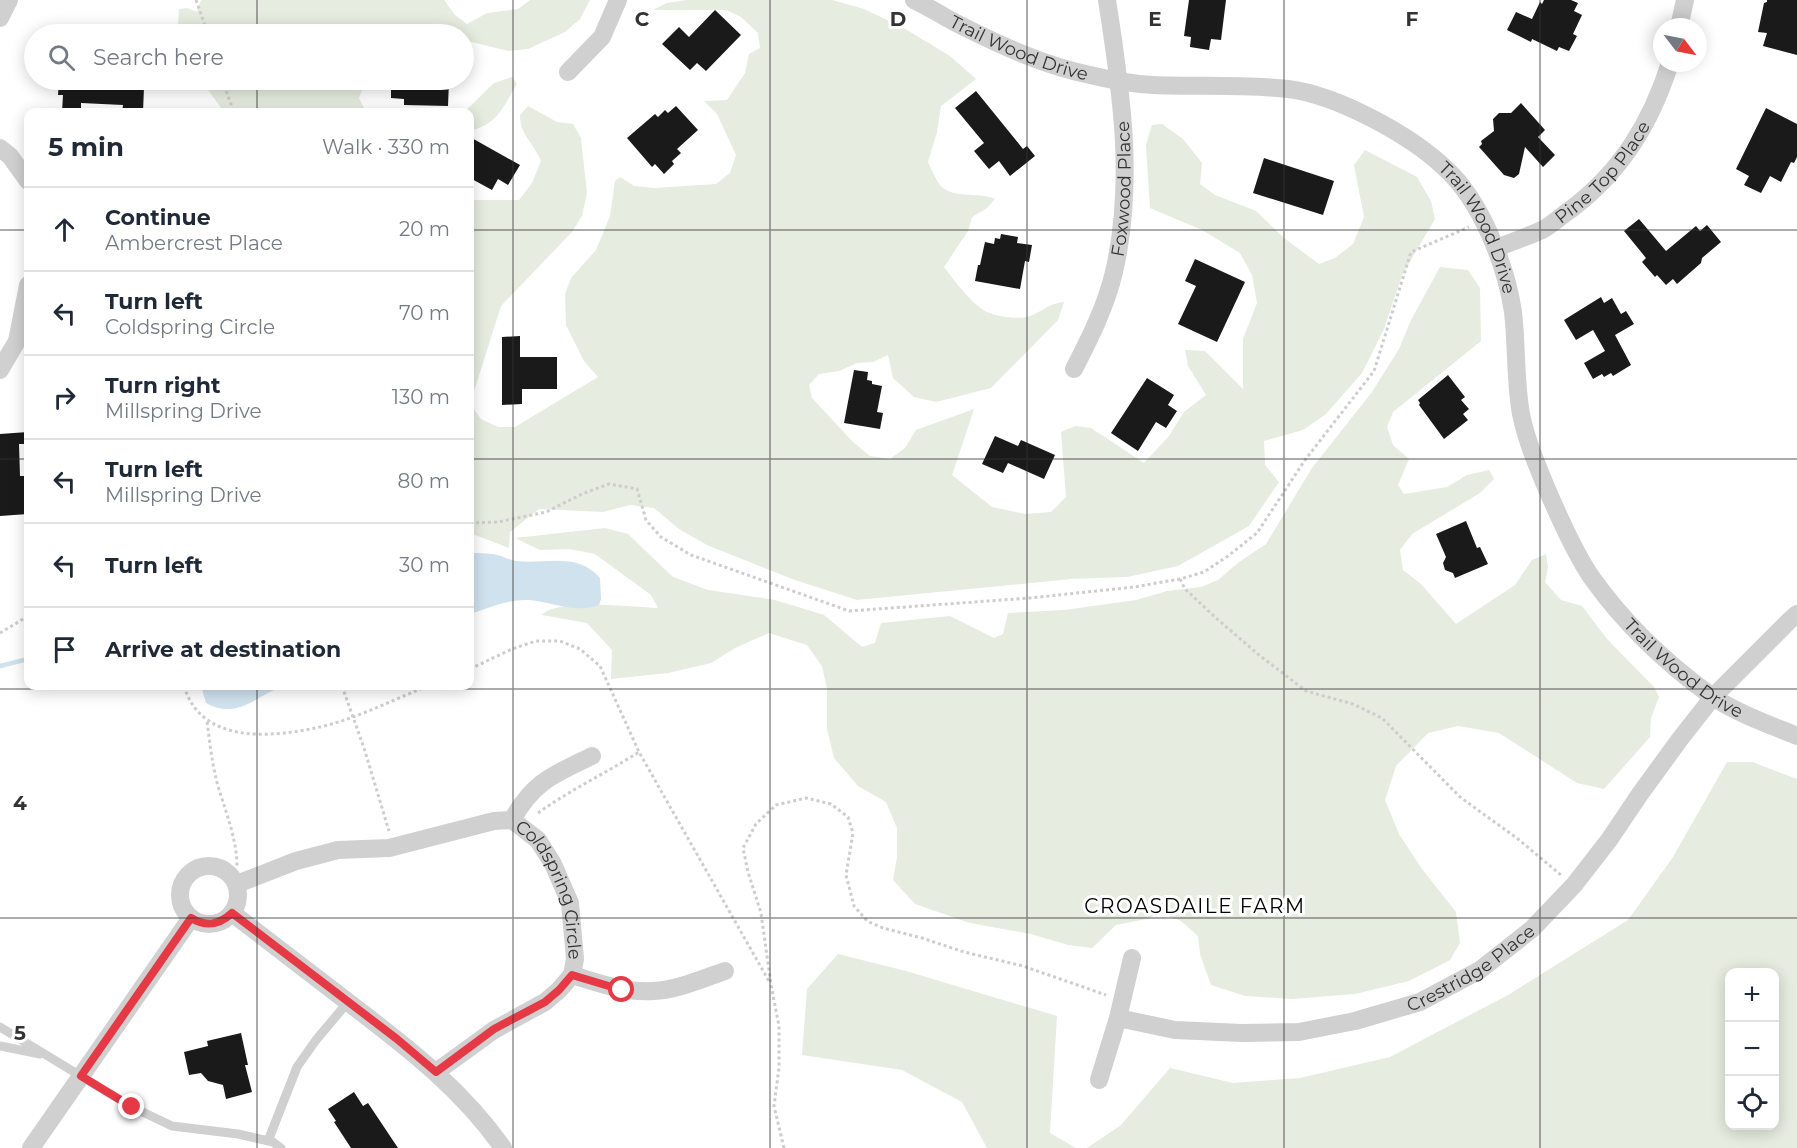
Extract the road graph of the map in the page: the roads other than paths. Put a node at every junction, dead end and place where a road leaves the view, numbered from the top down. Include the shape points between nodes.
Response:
1 (9, 0) edge
2 (618, 0) edge
3 (914, 0) edge
4 (1107, 0) edge
5 (1685, 0) edge
6 (0, 18) edge
7 (1681, 18) edge
8 (568, 72) dead end
9 (1667, 72) edge
10 (1120, 81) junction
11 (0, 148) edge
12 (24, 175) edge
13 (1496, 248) junction
14 (24, 305) edge
15 (1074, 369) dead end
16 (0, 370) edge
17 (1797, 614) edge
18 (1713, 697) junction
19 (1797, 736) edge
20 (592, 756) dead end
21 (518, 825) junction
22 (237, 884) junction
23 (232, 913) junction
24 (191, 918) junction
25 (1132, 958) dead end
26 (725, 971) dead end
27 (572, 975) junction
28 (348, 1002) junction
29 (1120, 1009) junction
30 (0, 1028) edge
31 (0, 1046) edge
32 (46, 1055) junction
33 (436, 1072) junction
34 (81, 1076) junction
35 (1099, 1080) dead end
36 (268, 1141) junction
37 (31, 1148) edge
38 (281, 1148) edge
39 (503, 1148) edge

1 - 6 street
2 - 8 street via 602,37
3 - 10 street, Trail Wood Drive via 1049,64
4 - 10 street, Foxwood Place
5 - 7 street
9 - 13 street, Pine Top Place via 1641,132 1613,171 1545,228
10 - 13 street, Trail Wood Drive via 1290,89 1338,102 1405,138 1458,181
10 - 15 street, Foxwood Place via 1124,136 1121,237 1101,312
11 - 12 street
13 - 18 street, Trail Wood Drive via 1513,313 1521,415 1553,505 1590,576 1623,617 1660,654
14 - 16 street via 17,341
17 - 18 street, Crestridge Place
18 - 19 street, Trail Wood Drive
18 - 29 street, Crestridge Place via 1574,885 1532,929 1480,970 1420,1002 1299,1032 1175,1030
20 - 21 street via 537,786 521,805
21 - 22 street, Coldspring Circle via 494,821 394,847 338,850
21 - 27 street, Coldspring Circle via 538,840 570,903 575,958
22 - 23 street via 237,904
22 - 24 street via 216,867 197,869 180,892
23 - 24 street via 217,923
23 - 28 street
24 - 34 street
25 - 29 street
26 - 27 street via 654,991 622,990
27 - 33 street, Coldspring Circle via 545,1002 494,1029
28 - 33 street
28 - 36 lane via 297,1067
29 - 35 street
30 - 32 lane
31 - 32 lane
32 - 34 lane
33 - 39 street
34 - 36 lane via 172,1126
34 - 37 street
36 - 38 lane

